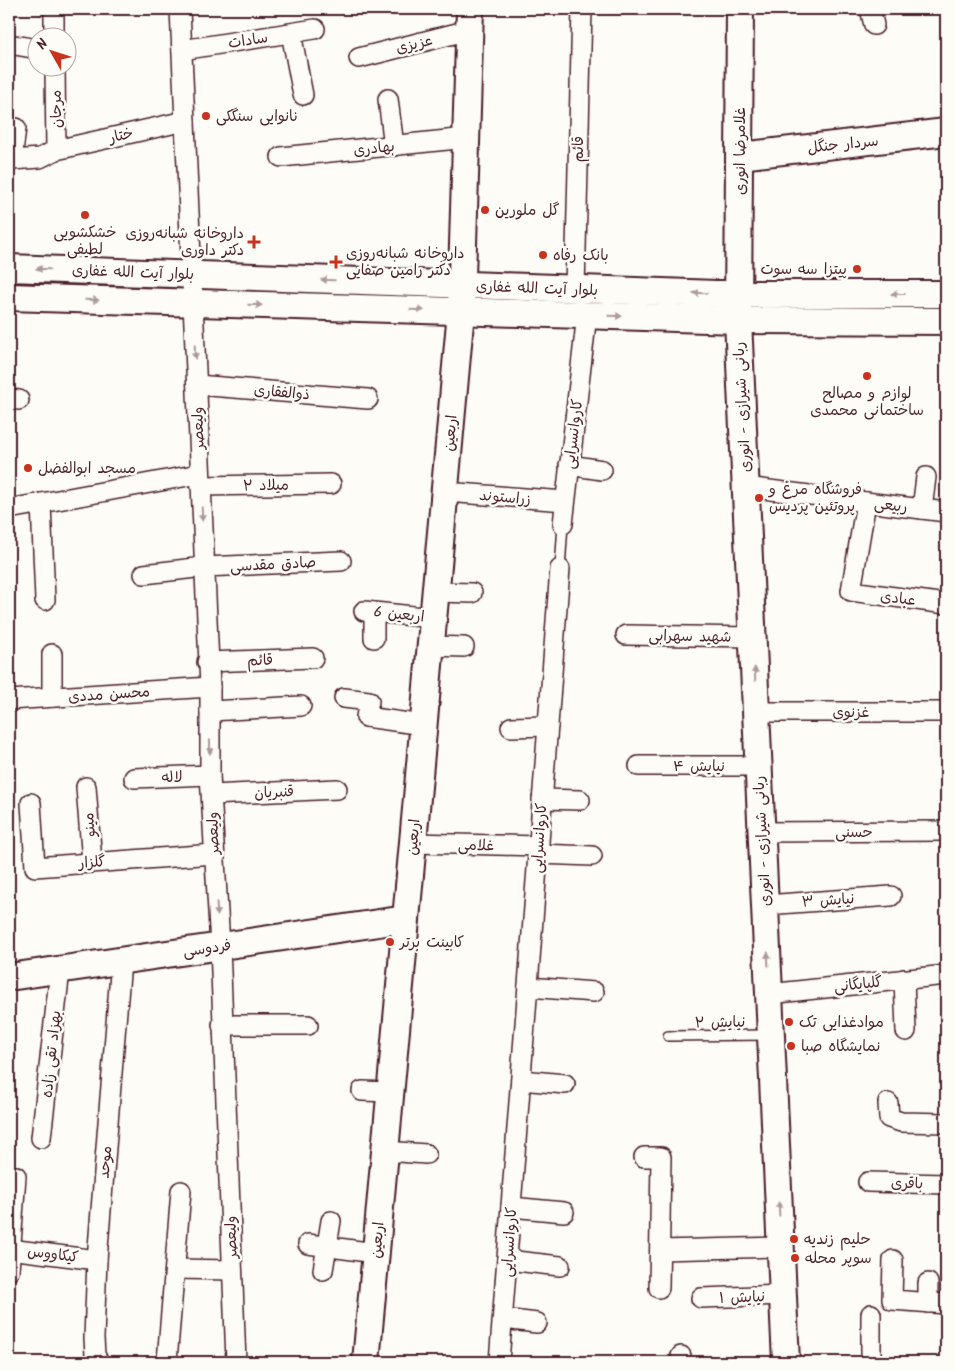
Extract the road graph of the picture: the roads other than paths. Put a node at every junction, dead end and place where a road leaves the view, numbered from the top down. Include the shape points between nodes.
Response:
1 (54, 9) edge
2 (180, 9) edge
3 (582, 9) edge
4 (740, 9) edge
5 (470, 19) edge
6 (54, 28) edge
7 (315, 29) dead end
8 (291, 33) junction
9 (9, 44) edge
10 (28, 47) edge
11 (182, 50) junction
12 (359, 58) dead end
13 (55, 78) edge
14 (303, 95) dead end
15 (388, 99) dead end
16 (185, 121) junction
17 (16, 128) dead end
18 (946, 132) edge
19 (467, 138) junction
20 (394, 146) junction
21 (56, 150) junction
22 (740, 156) junction
23 (281, 157) dead end
24 (9, 268) edge
25 (192, 274) junction
26 (463, 285) junction
27 (575, 289) junction
28 (740, 294) junction
29 (946, 294) edge
30 (9, 297) edge
31 (193, 303) junction
32 (461, 311) junction
33 (587, 314) junction
34 (738, 320) junction
35 (946, 322) edge
36 (197, 385) junction
37 (368, 399) dead end
38 (569, 466) junction
39 (602, 470) dead end
40 (926, 477) dead end
41 (200, 480) junction
42 (331, 484) dead end
43 (746, 487) junction
44 (445, 492) junction
45 (565, 501) junction
46 (866, 502) junction
47 (41, 503) junction
48 (9, 509) edge
49 (922, 509) junction
50 (946, 512) edge
51 (563, 524) joint
52 (342, 561) dead end
53 (204, 567) junction
54 (560, 569) joint
55 (144, 574) dead end
56 (436, 592) junction
57 (472, 593) dead end
58 (45, 600) dead end
59 (946, 604) edge
60 (433, 618) junction
61 (626, 635) dead end
62 (753, 637) junction
63 (374, 638) dead end
64 (431, 646) junction
65 (464, 647) dead end
66 (52, 654) dead end
67 (314, 658) dead end
68 (208, 662) junction
69 (210, 688) junction
70 (52, 698) junction
71 (344, 698) dead end
72 (9, 700) edge
73 (301, 706) dead end
74 (210, 711) junction
75 (756, 712) junction
76 (946, 712) edge
77 (424, 725) junction
78 (548, 726) junction
79 (511, 727) dead end
80 (639, 766) dead end
81 (759, 766) junction
82 (210, 776) junction
83 (134, 778) dead end
84 (86, 787) dead end
85 (337, 789) dead end
86 (212, 795) junction
87 (542, 799) junction
88 (580, 800) dead end
89 (31, 803) dead end
90 (946, 831) edge
91 (762, 832) junction
92 (413, 843) junction
93 (538, 850) junction
94 (214, 854) junction
95 (592, 856) dead end
96 (92, 862) junction
97 (891, 896) dead end
98 (765, 904) junction
99 (406, 919) junction
100 (220, 946) junction
101 (121, 961) junction
102 (60, 970) junction
103 (946, 975) edge
104 (9, 977) edge
105 (904, 979) junction
106 (528, 987) junction
107 (594, 992) dead end
108 (769, 994) junction
109 (222, 1025) junction
110 (308, 1025) dead end
111 (906, 1031) dead end
112 (771, 1035) junction
113 (668, 1036) dead end
114 (521, 1080) junction
115 (565, 1084) dead end
116 (362, 1091) dead end
117 (390, 1092) junction
118 (888, 1103) dead end
119 (946, 1123) edge
120 (41, 1138) dead end
121 (385, 1151) junction
122 (426, 1154) dead end
123 (644, 1157) dead end
124 (16, 1176) dead end
125 (868, 1182) dead end
126 (946, 1184) edge
127 (181, 1191) dead end
128 (511, 1207) junction
129 (564, 1212) dead end
130 (331, 1222) dead end
131 (308, 1244) dead end
132 (327, 1247) junction
133 (781, 1248) junction
134 (10, 1249) edge
135 (660, 1250) junction
136 (375, 1253) junction
137 (97, 1260) junction
138 (507, 1260) junction
139 (893, 1260) dead end
140 (560, 1266) dead end
141 (175, 1269) junction
142 (232, 1270) junction
143 (323, 1270) dead end
144 (9, 1271) edge
145 (928, 1283) dead end
146 (659, 1288) dead end
147 (783, 1295) junction
148 (701, 1298) dead end
149 (937, 1303) edge
150 (871, 1314) dead end
151 (503, 1319) junction
152 (537, 1322) dead end
153 (167, 1361) dead end
154 (99, 1362) edge
155 (236, 1362) edge
156 (366, 1362) edge
157 (499, 1362) edge
158 (786, 1362) edge
159 (871, 1362) edge

1 - 6 street
2 - 11 street
3 - 27 street, قائم
4 - 22 street, غلامرضا انوری
5 - 12 street, عزیزی
5 - 19 street
7 - 8 street, سادات
8 - 11 street, سادات
8 - 14 street
9 - 10 street
11 - 16 street
13 - 21 street, مرجان
15 - 20 street
16 - 21 street, ختار
16 - 25 street
17 - 21 street, ختار via 12,160 40,158
18 - 22 street, سردار جنگل
19 - 20 street, بهادری
19 - 26 street
20 - 23 street, بهادری
22 - 28 street, غلامرضا انوری
25 -> 24 street, بلوار آیت الله غفاری
26 -> 25 street, بلوار آیت الله غفاری
25 - 31 street, ولیعصر
26 - 27 street, بلوار آیت الله غفاری
26 - 32 street, اربعین
28 -> 27 street, بلوار آیت الله غفاری
29 -> 28 street, بلوار آیت الله غفاری
28 - 34 street, غلامرضا انوری
30 -> 31 street, بلوار آیت الله غفاری
31 -> 32 street, بلوار آیت الله غفاری
31 -> 36 street, ولیعصر
32 - 33 street, بلوار آیت الله غفاری
32 - 44 street, اربعین
33 -> 34 street, بلوار آیت الله غفاری
33 - 38 street, کاروانسرایی
34 - 35 street, بلوار آیت الله غفاری
34 - 43 street, ربانی شیرازی - انوری
36 - 37 street, ذوالفقاری
36 - 41 street, ولیعصر
38 - 39 street
38 - 45 street, کاروانسرایی
40 - 49 street
41 - 42 street, میلاد ۲
41 - 47 street
41 -> 53 street, ولیعصر
43 - 46 street, ربیعی
43 - 62 street, ربانی شیرازی - انوری
44 - 45 street, زراستوند
44 - 56 street, اربعین
45 - 51 street, کاروانسرایی
46 - 49 street, ربیعی
46 - 59 street, عبادی via 850,591
47 - 48 street
47 - 58 street
49 - 50 street, ربیعی
51 - 54 lane, کاروانسرایی
52 - 53 street, صادق مقدسی
53 - 55 street, صادق مقدسی
53 - 68 street, ولیعصر
54 - 78 street, کاروانسرایی
56 - 57 street
56 - 60 street, اربعین
60 - 63 street, اربعین 6 via 369,611
60 - 64 street, اربعین
61 - 62 street, شهید سهرابی
75 -> 62 street, ربانی شیرازی - انوری
64 - 65 street
64 - 77 street, اربعین
66 - 70 street
67 - 68 street, قائم
68 - 69 street, ولیعصر
69 - 70 street, محسن مددی
69 - 74 street, ولیعصر
70 - 72 street, محسن مددی
71 - 77 street via 369,701 366,717
73 - 74 street
74 -> 82 street, ولیعصر
75 - 76 street, غزنوی
75 - 81 street, ربانی شیرازی - انوری
77 - 92 street, اربعین
78 - 79 street
78 - 87 street, کاروانسرایی
80 - 81 street, نیایش ۴
81 - 91 street, ربانی شیرازی - انوری
82 - 83 street, لاله
82 - 86 street, ولیعصر
84 - 96 street, مینو
85 - 86 street, قنبریان
86 - 94 street, ولیعصر
87 - 88 street
87 - 93 street, کاروانسرایی
89 - 96 street, گلزار via 34,867
90 - 91 street, حسنی
91 - 98 street, ربانی شیرازی - انوری
92 - 93 street, غلامی
92 - 99 street, اربعین
93 - 95 street, غلامی
93 - 106 street, کاروانسرایی
94 - 96 street, گلزار
94 -> 100 street, ولیعصر
97 - 98 street, نیایش ۳
108 -> 98 street, ربانی شیرازی - انوری
99 - 100 street, فردوسی
99 - 117 street, اربعین
100 - 101 street, فردوسی
100 - 109 street, ولیعصر
101 - 102 street, فردوسی
101 - 137 street, موحد
102 - 104 street, فردوسی
102 - 120 street, بهزاد تقی زاده
103 - 105 street, گلپایگانی
105 - 108 street, گلپایگانی
105 - 111 street
106 - 107 street
106 - 114 street, کاروانسرایی
108 - 112 street, ربانی شیرازی - انوری
109 - 110 street
109 - 142 street, ولیعصر
112 - 113 lane, نیایش ۲
133 -> 112 street, ربانی شیرازی - انوری
114 - 115 street
114 - 128 street, کاروانسرایی
116 - 117 street
117 - 121 street, اربعین
118 - 119 street via 889,1118 901,1122
121 - 122 street
121 - 136 street, اربعین
123 - 135 street via 661,1157
124 - 134 street
125 - 126 street, باقری
127 - 141 street
128 - 129 street
128 - 138 street, کاروانسرایی
130 - 132 street
131 - 132 street
132 - 136 street
132 - 143 street
133 - 135 street
133 - 147 street, ربانی شیرازی - انوری
134 - 137 street, کیکاووس
134 - 144 street
135 - 146 street
136 - 156 street, اربعین
137 - 154 street, موحد via 94,1338
138 - 140 street
138 - 151 street, کاروانسرایی
139 - 149 street via 892,1300
141 - 142 street
141 - 153 street
142 - 155 street, ولیعصر
145 - 149 street
147 - 148 street, نیایش ۱
147 - 158 street, ربانی شیرازی - انوری
150 - 159 street
151 - 152 street
151 - 157 street, کاروانسرایی

